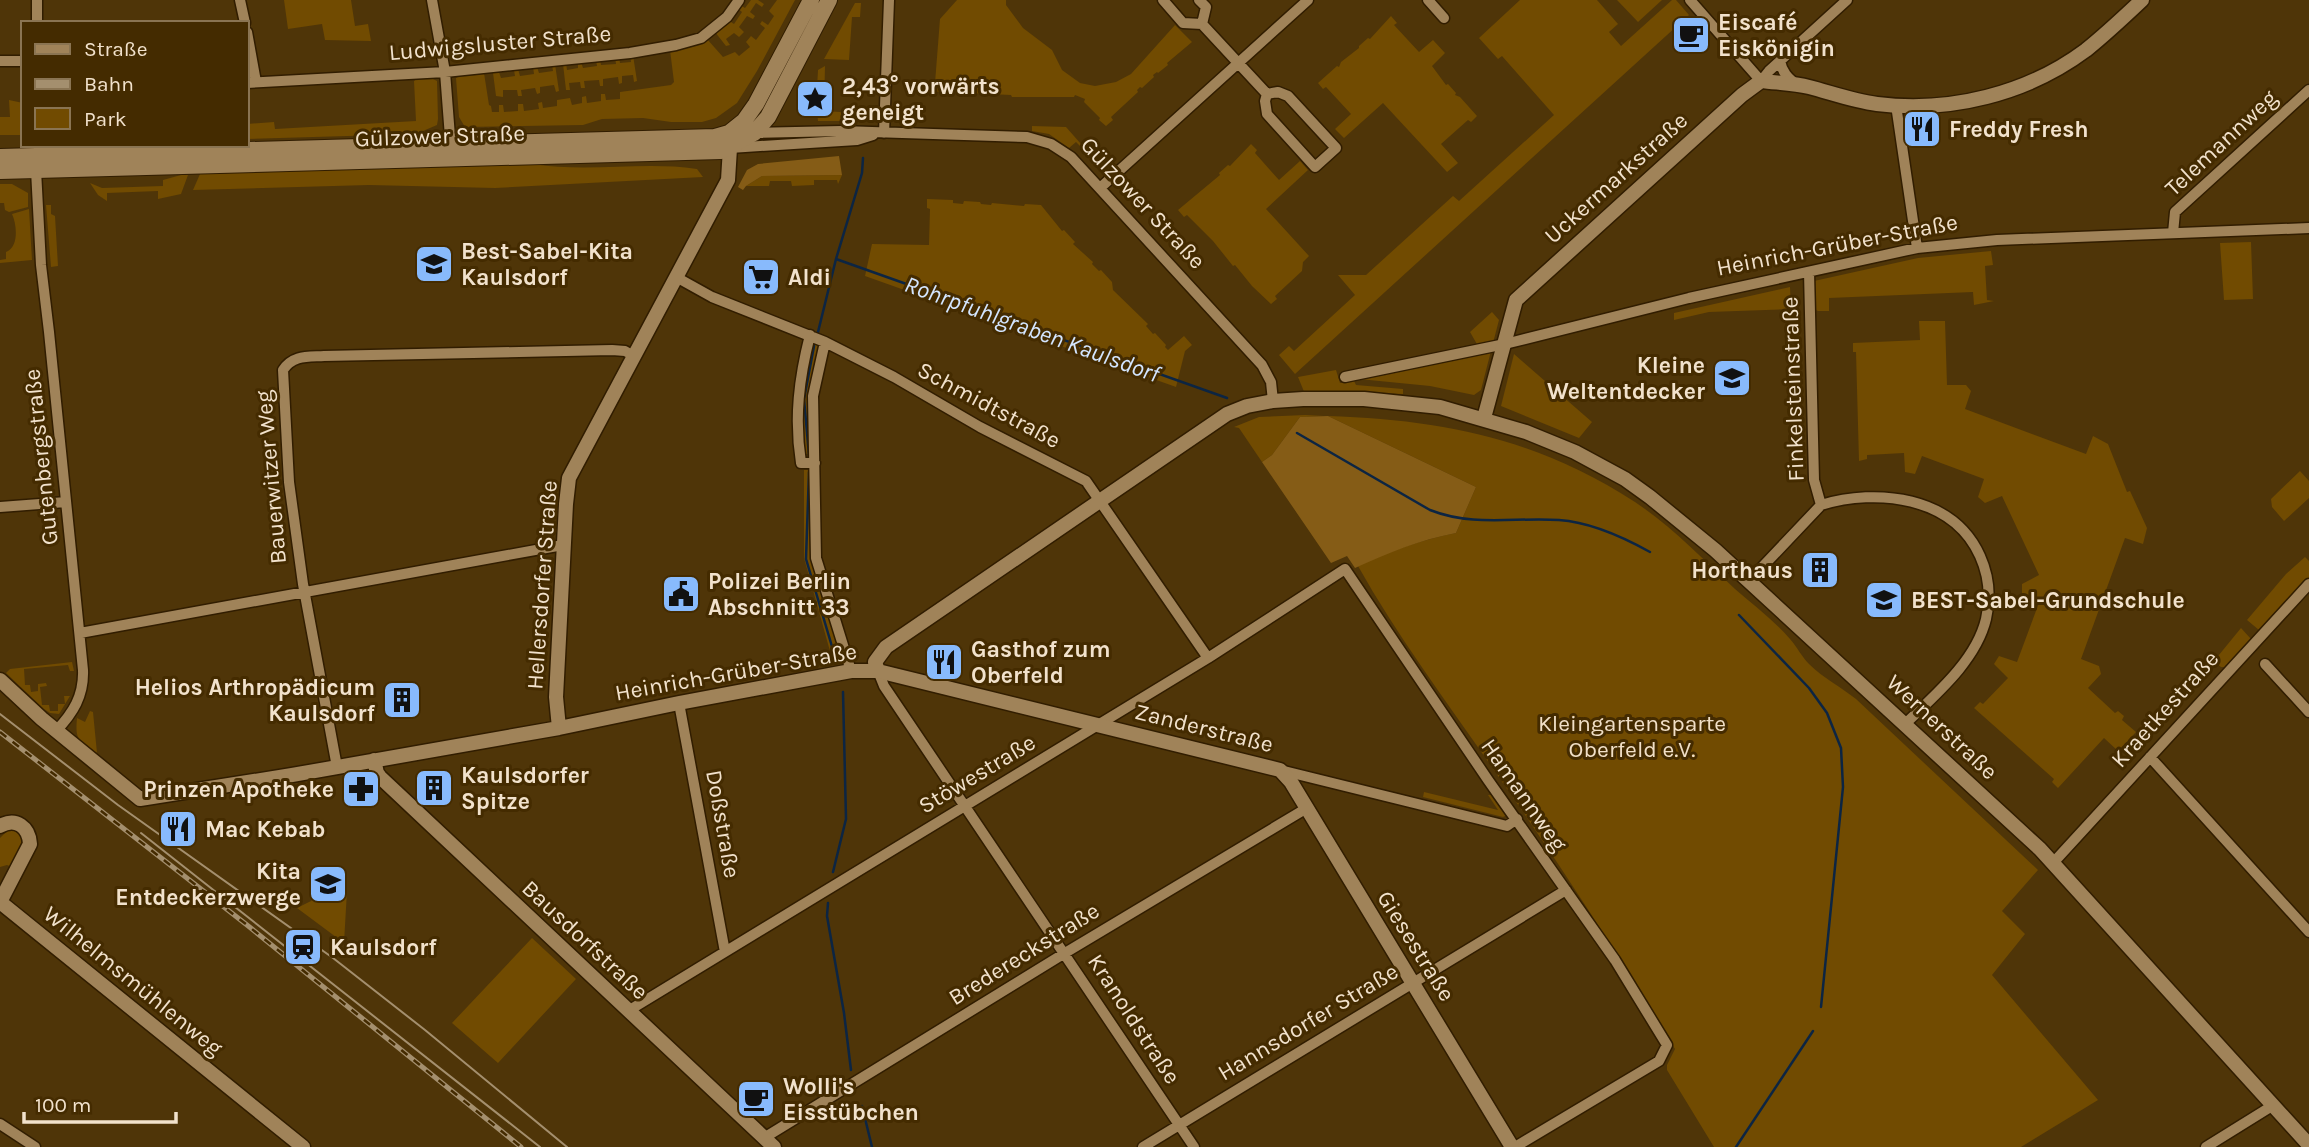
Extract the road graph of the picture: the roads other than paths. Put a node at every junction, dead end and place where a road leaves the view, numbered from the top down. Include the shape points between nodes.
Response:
1 (37, 0) edge
2 (240, 0) edge
3 (432, 0) edge
4 (739, 0) edge
5 (811, 0) edge
6 (830, 0) edge
7 (889, 0) edge
8 (1163, 0) edge
9 (1199, 0) edge
10 (1308, 0) edge
11 (1428, 0) edge
12 (1690, 0) edge
13 (1847, 0) edge
14 (2142, 0) edge
15 (1444, 18) dead end
16 (37, 21) edge
17 (245, 21) edge
18 (1202, 24) junction
19 (248, 45) edge
20 (0, 61) edge
21 (21, 61) edge
22 (1780, 61) junction
23 (1238, 63) junction
24 (445, 72) junction
25 (1762, 81) junction
26 (251, 83) edge
27 (1797, 85) junction
28 (2309, 90) edge
29 (1267, 94) junction
30 (1896, 105) junction
31 (754, 133) junction
32 (882, 133) junction
33 (730, 141) junction
34 (451, 151) junction
35 (0, 157) edge
36 (36, 157) edge
37 (0, 172) edge
38 (1100, 188) junction
39 (2309, 228) edge
40 (2173, 233) junction
41 (1917, 248) junction
42 (1809, 272) junction
43 (676, 277) junction
44 (810, 335) junction
45 (825, 342) junction
46 (1505, 344) junction
47 (634, 356) junction
48 (1345, 377) dead end
49 (1273, 401) junction
50 (1484, 418) junction
51 (815, 463) junction
52 (1101, 500) junction
53 (66, 502) junction
54 (1821, 505) junction
55 (0, 508) edge
56 (563, 545) junction
57 (1345, 569) joint
58 (1749, 581) junction
59 (2309, 584) edge
60 (304, 592) junction
61 (80, 632) junction
62 (1208, 658) junction
63 (2266, 664) dead end
64 (851, 671) junction
65 (878, 671) junction
66 (0, 680) edge
67 (679, 703) junction
68 (2309, 712) edge
69 (1905, 724) junction
70 (1099, 725) junction
71 (559, 728) junction
72 (56, 731) junction
73 (2150, 757) junction
74 (374, 760) junction
75 (337, 767) junction
76 (1280, 770) junction
77 (964, 805) junction
78 (1307, 808) junction
79 (1517, 819) junction
80 (2, 821) edge
81 (2053, 863) junction
82 (1566, 890) junction
83 (0, 902) edge
84 (2309, 932) edge
85 (725, 952) junction
86 (1065, 953) junction
87 (1413, 983) junction
88 (628, 1011) junction
89 (2272, 1106) junction
90 (0, 1124) edge
91 (1179, 1125) junction
92 (769, 1143) edge
93 (2309, 1145) edge
94 (35, 1147) edge
95 (303, 1147) edge
96 (1143, 1147) edge
97 (1194, 1147) edge
98 (1514, 1147) edge
99 (2206, 1147) edge

1 - 16 street
2 - 17 street
3 - 24 street
4 - 24 street, Ludwigsluster Straße via 727,18 701,38 676,46
5 - 33 main road via 756,104
6 - 31 main road via 768,117
7 - 32 street
8 - 18 street via 1183,23
9 - 18 street via 1206,7
10 - 23 street
11 - 15 street
12 - 25 street
13 - 22 street, Uckermarkstraße
14 - 30 street via 2085,50 2027,83 1955,103
18 - 23 street
19 - 26 street
20 - 21 street
22 - 25 street, Uckermarkstraße
22 - 27 street via 1787,77
23 - 29 street
23 - 38 street
24 - 26 street, Ludwigsluster Straße
24 - 34 street
25 - 27 street
25 - 46 street, Uckermarkstraße via 1517,300
27 - 30 street
28 - 40 street, Telemannweg via 2175,212
29 - 29 street via 1267,114 1315,167 1336,148 1288,96
30 - 41 street
31 - 32 street, Gülzower Straße
31 - 33 main road, Gülzower Straße
32 - 33 street, Gülzower Straße via 857,140
32 - 38 street, Gülzower Straße via 1037,139 1065,152
33 - 34 main road, Gülzower Straße via 715,137
33 - 43 street, Hellersdorfer Straße via 728,180
34 - 36 main road, Gülzower Straße
35 - 36 main road, Gülzower Straße
36 - 37 main road, Gülzower Straße
36 - 53 street, Gutenbergstraße via 40,255
38 - 49 street, Gülzower Straße via 1264,368
39 - 40 street, Heinrich-Grüber-Straße
40 - 41 street, Heinrich-Grüber-Straße
41 - 42 street, Heinrich-Grüber-Straße
42 - 46 street, Heinrich-Grüber-Straße
42 - 54 street, Finkelsteinstraße via 1814,480
43 - 44 street, Schmidtstraße via 712,297
43 - 47 street, Hellersdorfer Straße
44 - 45 street, Schmidtstraße
44 - 51 street via 798,390 796,434 801,463
45 - 51 street via 813,396
45 - 52 street, Schmidtstraße via 1086,481
46 - 48 street, Heinrich-Grüber-Straße
46 - 50 street
47 - 56 street, Hellersdorfer Straße via 569,478
47 - 60 street, Bauerwitzer Weg via 612,350 313,356 288,362 283,370 286,448
49 - 50 street, Heinrich-Grüber-Straße via 1406,402
49 - 52 street, Heinrich-Grüber-Straße via 1227,414
50 - 58 street, Wernerstraße via 1575,452 1625,479
51 - 64 street via 816,558
52 - 62 street, Schmidtstraße
52 - 65 street, Heinrich-Grüber-Straße via 886,647 875,662
53 - 55 street
53 - 61 street, Gutenbergstraße
54 - 58 street
54 - 69 street via 1872,498 1914,501 1941,512 1961,527 1987,573 1986,621 1975,644 1962,665
56 - 60 street
56 - 71 street, Hellersdorfer Straße via 556,697
57 - 62 street, Stöwestraße
57 - 79 street, Hamannweg
58 - 69 street, Wernerstraße
59 - 73 street, Kraetkestraße
60 - 61 street
60 - 75 street, Bauerwitzer Weg
61 - 72 street, Gutenbergstraße via 82,689 71,714
62 - 70 street, Stöwestraße
63 - 68 street
64 - 65 street, Heinrich-Grüber-Straße
64 - 67 street, Heinrich-Grüber-Straße
65 - 70 street, Zanderstraße
65 - 77 street, Kranoldstraße
66 - 72 street, Heinrich-Grüber-Straße
67 - 71 street, Heinrich-Grüber-Straße
67 - 85 street, Doßstraße
69 - 81 street, Wernerstraße
70 - 76 street, Zanderstraße
70 - 77 street, Stöwestraße
71 - 74 street, Heinrich-Grüber-Straße
72 - 75 street, Heinrich-Grüber-Straße via 140,799
73 - 81 street, Kraetkestraße
73 - 84 street
74 - 75 street, Heinrich-Grüber-Straße
74 - 88 street, Bausdorfstraße via 380,778
76 - 78 street, Giesestraße
76 - 79 street, Zanderstraße via 1507,826
77 - 85 street, Stöwestraße
77 - 86 street, Kranoldstraße
78 - 86 street, Bredereckstraße
78 - 87 street, Giesestraße
79 - 82 street, Hamannweg
80 - 83 street via 23,827 30,844
81 - 89 street, Wernerstraße
82 - 87 street, Hannsdorfer Straße
82 - 98 street, Hamannweg via 1667,1045 1659,1061
83 - 95 street, Wilhelmsmühlenweg
85 - 88 street, Stöwestraße
86 - 91 street, Kranoldstraße
86 - 92 street, Bredereckstraße
87 - 91 street, Hannsdorfer Straße
87 - 98 street, Giesestraße
88 - 92 street, Bausdorfstraße
89 - 93 street, Wernerstraße
89 - 99 street
90 - 94 street
91 - 96 street, Hannsdorfer Straße
91 - 97 street, Kranoldstraße

